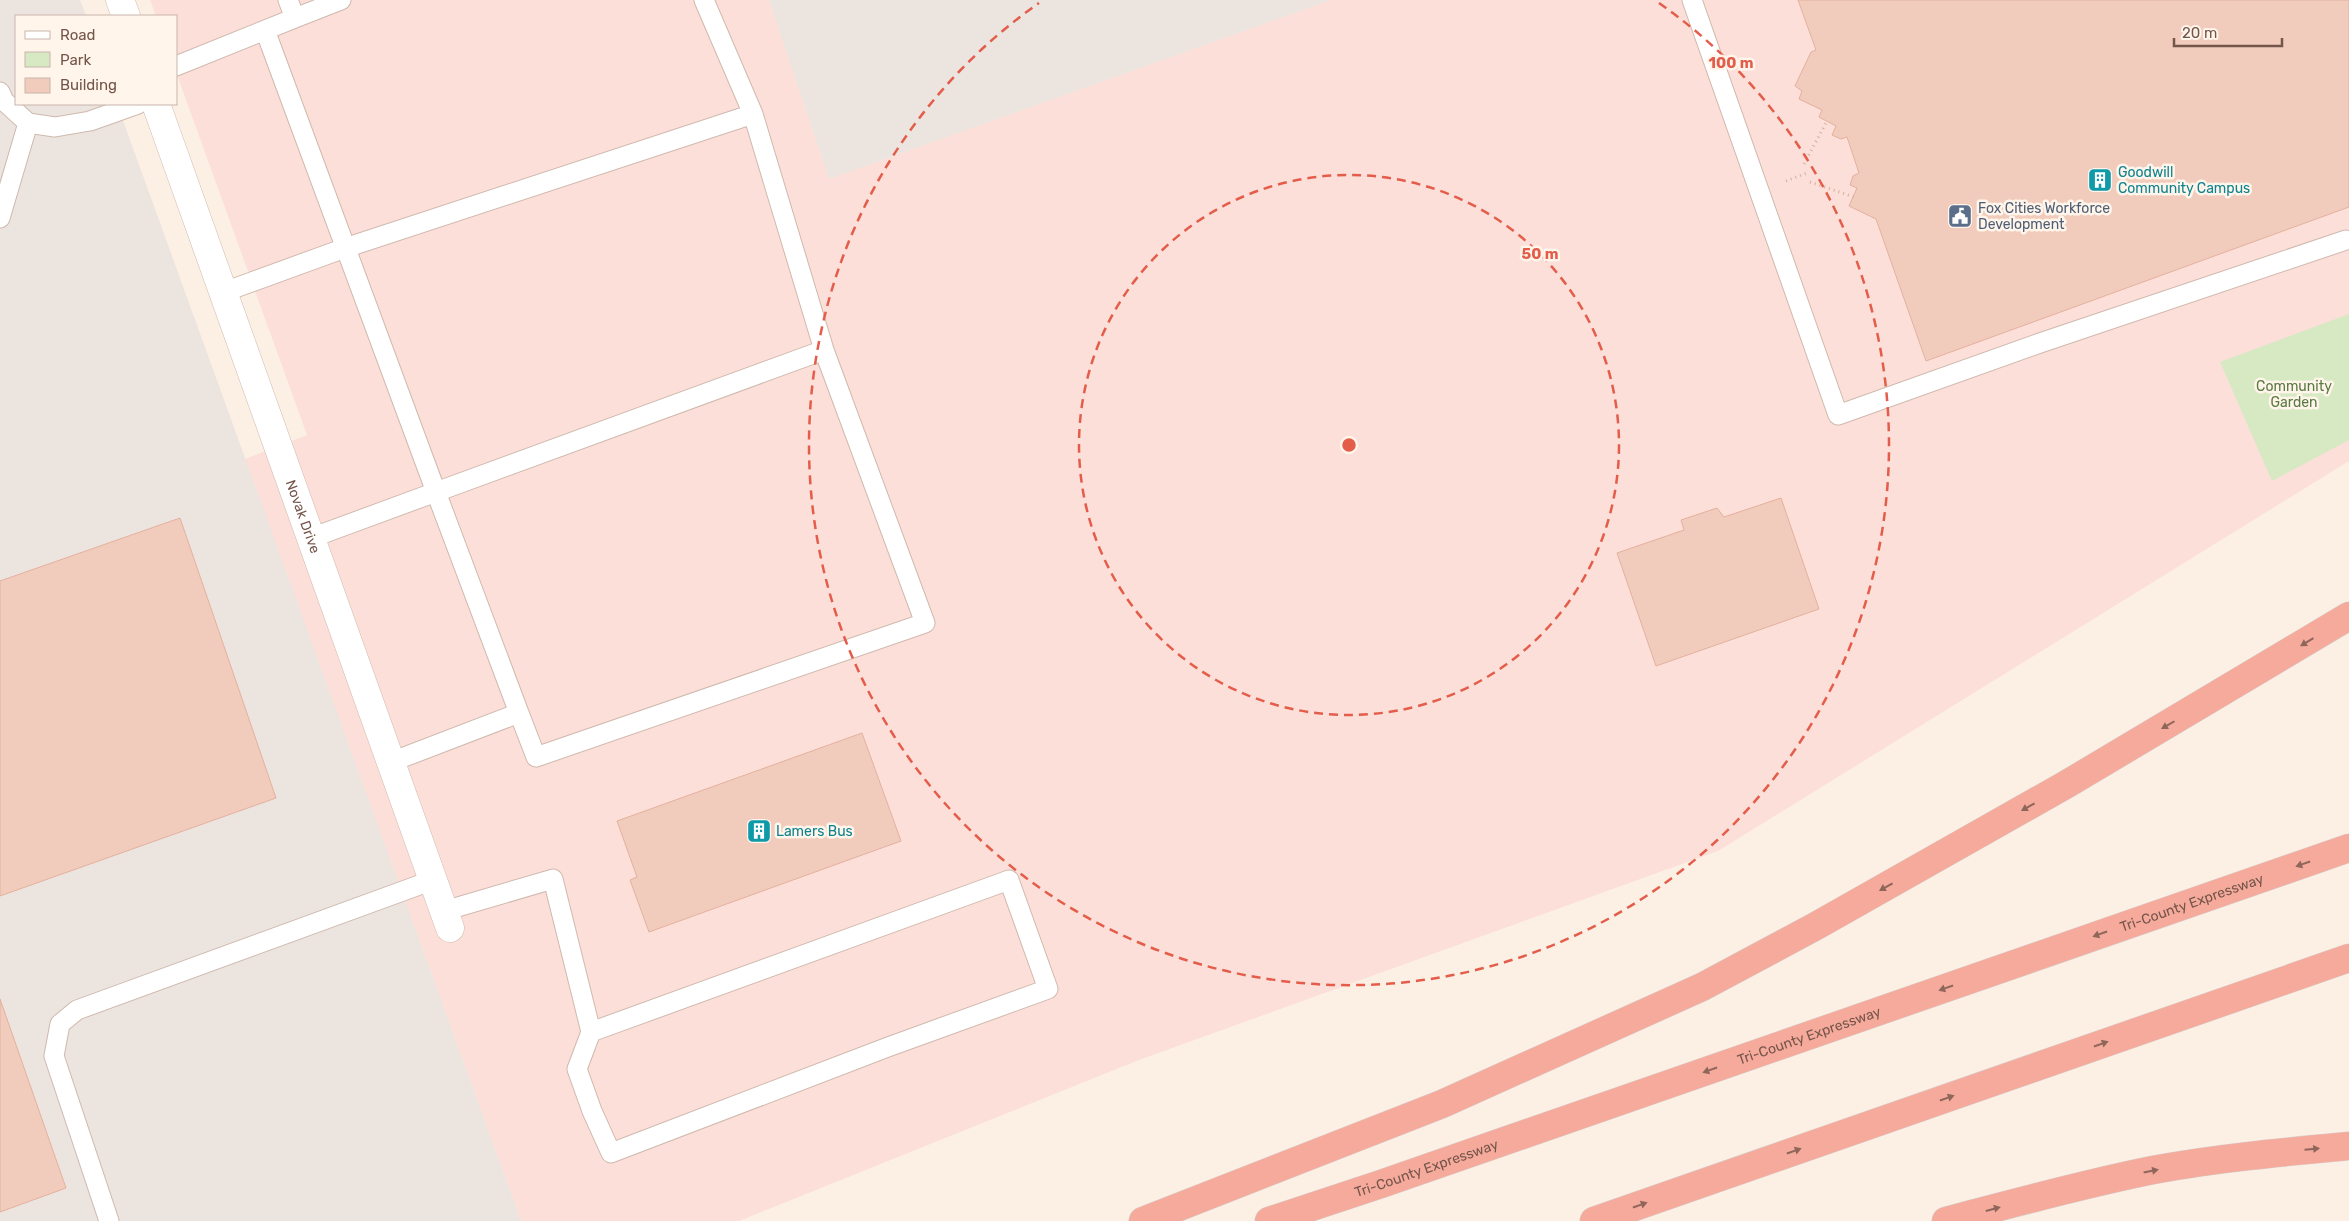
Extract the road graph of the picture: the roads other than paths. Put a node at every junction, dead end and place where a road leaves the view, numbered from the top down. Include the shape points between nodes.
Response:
1 (120, 0) edge
2 (288, 0) edge
3 (341, 0) edge
4 (704, 0) edge
5 (1692, 0) edge
6 (126, 15) edge
7 (295, 18) junction
8 (265, 30) junction
9 (178, 65) edge
10 (0, 92) edge
11 (135, 105) edge
12 (156, 105) edge
13 (753, 114) junction
14 (28, 123) junction
15 (0, 218) edge
16 (2346, 240) dead end
17 (345, 248) junction
18 (224, 292) junction
19 (824, 350) junction
20 (436, 492) junction
21 (311, 538) junction
22 (2349, 616) edge
23 (519, 712) junction
24 (391, 762) junction
25 (2349, 848) edge
26 (433, 880) junction
27 (447, 920) joint
28 (2349, 958) edge
29 (591, 1032) junction
30 (2349, 1146) edge
31 (109, 1221) edge
32 (1143, 1221) edge
33 (1268, 1221) edge
34 (1594, 1221) edge
35 (1946, 1221) edge

1 - 6 street
2 - 7 lane
3 - 7 lane
4 - 13 lane
5 - 16 lane via 1838,415
7 - 8 lane
8 - 9 lane
8 - 17 lane
10 - 14 lane via 4,101
11 - 14 lane via 90,121 55,127
12 - 18 street, Novak Drive
13 - 17 lane
13 - 19 lane
14 - 15 lane
17 - 18 lane
17 - 20 lane
18 - 21 street, Novak Drive
19 - 20 lane
19 - 23 lane via 925,623 536,757
20 - 21 lane
20 - 23 lane
21 - 24 street, Novak Drive
22 -> 32 highway via 2068,784 1816,926 1702,986 1442,1104
23 - 24 lane
24 - 26 street, Novak Drive
25 -> 33 highway, Tri-County Expressway
26 - 27 street, Novak Drive
26 - 31 lane via 78,1010 60,1024 54,1056
27 - 29 lane via 553,879
34 -> 28 highway
29 - 29 lane via 577,1069 611,1153 1048,989 1009,880
35 -> 30 highway via 2154,1170 2279,1152

